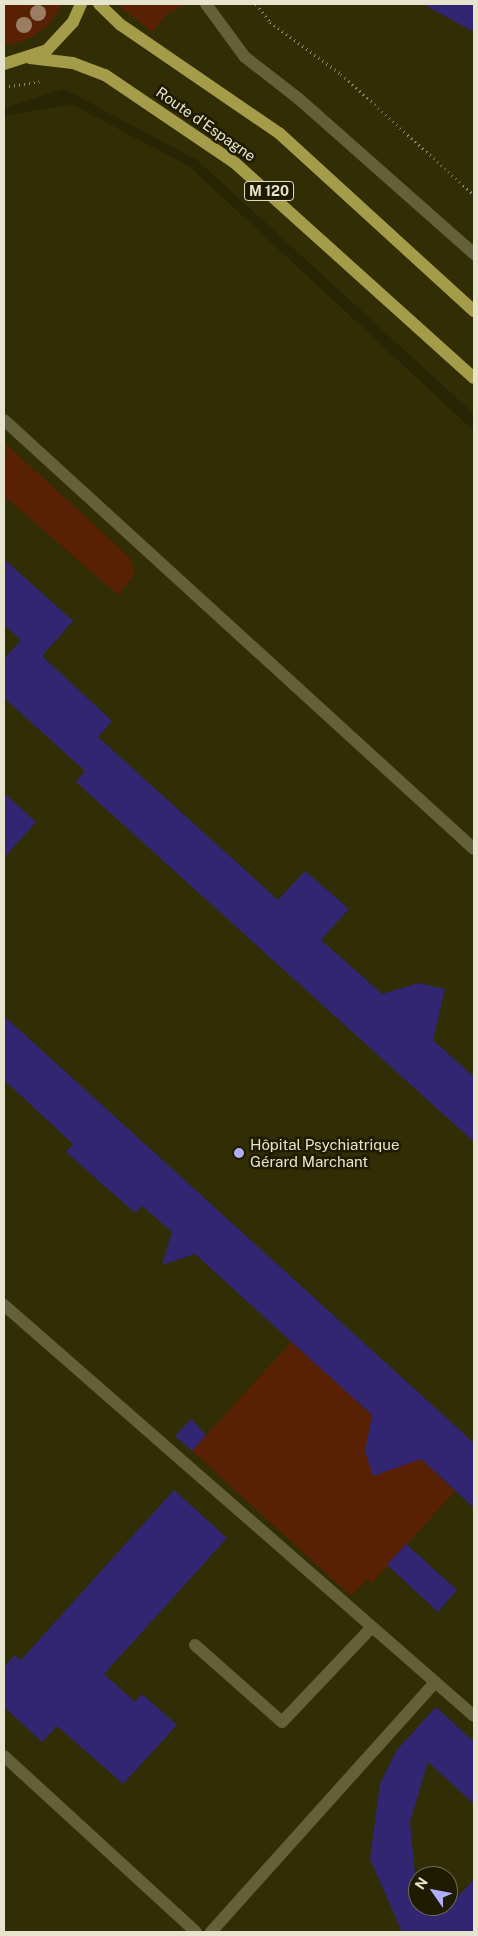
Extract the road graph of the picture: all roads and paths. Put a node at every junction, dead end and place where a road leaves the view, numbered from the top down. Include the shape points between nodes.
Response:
1 (81, 4) edge
2 (99, 4) edge
3 (206, 4) edge
4 (256, 4) edge
5 (30, 58) junction
6 (4, 64) edge
7 (49, 79) dead end
8 (4, 87) edge
9 (474, 195) edge
10 (474, 254) edge
11 (474, 311) edge
12 (474, 378) edge
13 (4, 420) edge
14 (474, 849) edge
15 (4, 1305) edge
16 (372, 1627) junction
17 (195, 1645) dead end
18 (435, 1682) junction
19 (474, 1716) edge
20 (4, 1756) edge
21 (196, 1932) edge
22 (211, 1932) edge

1 - 5 main road via 61,37
2 - 11 main road via 129,31 279,134
3 - 10 lane via 245,57 313,112
4 - 9 path via 270,22 341,74
5 - 6 main road
5 - 12 main road, Route d'Espagne / M 120 via 73,63 105,76 235,163
7 - 8 path
13 - 14 lane
15 - 16 lane
16 - 17 lane via 282,1722
16 - 18 lane
18 - 19 lane
18 - 22 lane
20 - 21 lane

